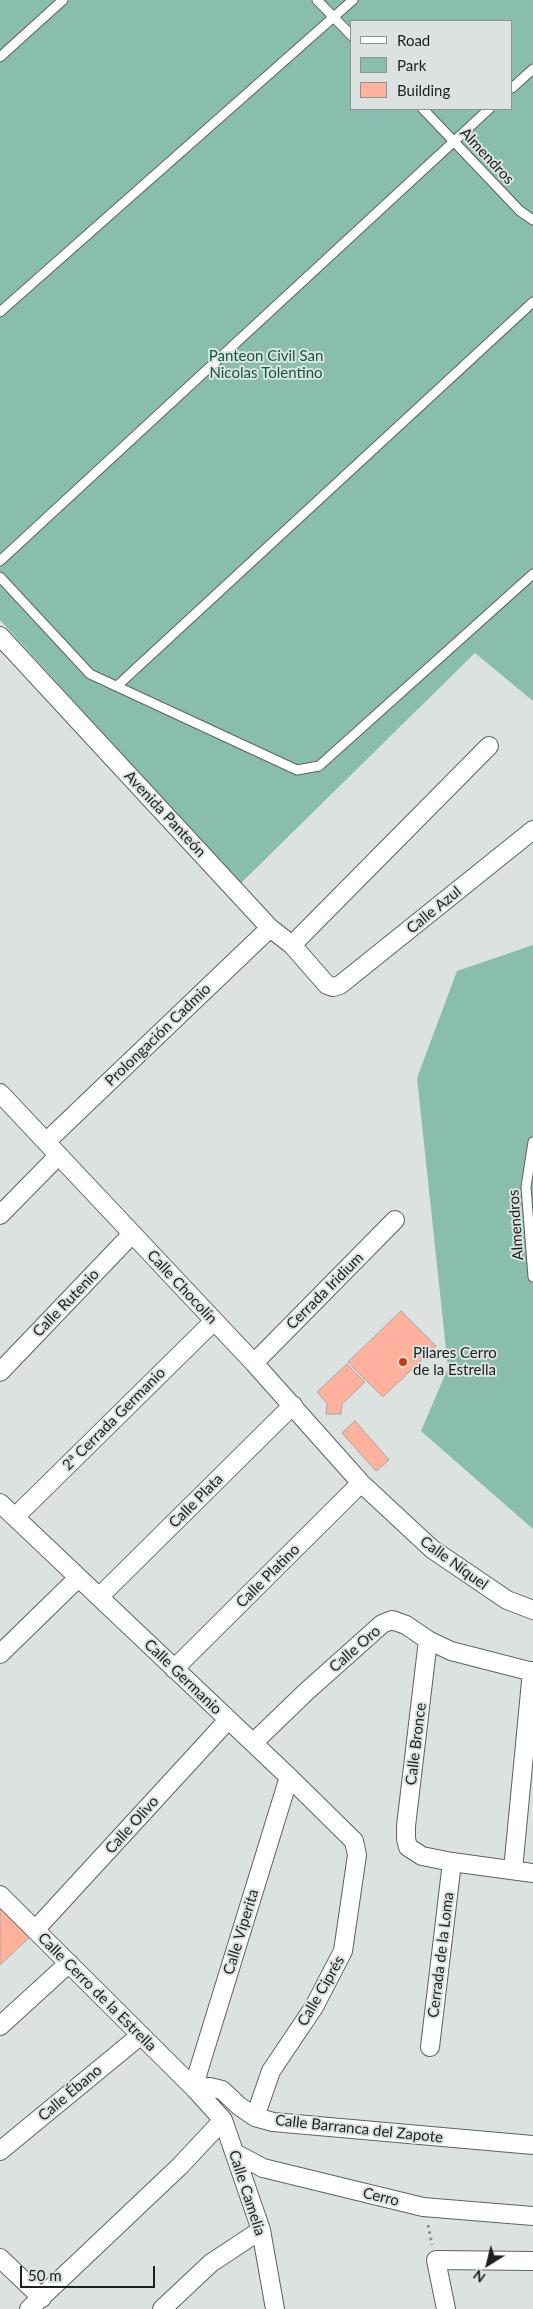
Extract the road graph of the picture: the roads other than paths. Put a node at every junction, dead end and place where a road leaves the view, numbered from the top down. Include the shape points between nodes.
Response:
1 (63, 0) edge
2 (317, 0) edge
3 (353, 0) edge
4 (334, 18) junction
5 (350, 34) edge
6 (0, 58) edge
7 (533, 69) edge
8 (513, 87) edge
9 (424, 110) edge
10 (488, 110) edge
11 (454, 141) junction
12 (533, 220) edge
13 (533, 302) edge
14 (0, 312) edge
15 (0, 560) edge
16 (533, 574) edge
17 (0, 577) edge
18 (0, 636) edge
19 (117, 686) junction
20 (489, 746) dead end
21 (533, 830) edge
22 (270, 928) junction
23 (292, 944) junction
24 (333, 987) joint
25 (0, 1093) edge
26 (46, 1142) junction
27 (533, 1142) edge
28 (58, 1156) junction
29 (0, 1215) edge
30 (396, 1220) dead end
31 (132, 1234) junction
32 (533, 1277) edge
33 (214, 1320) junction
34 (254, 1363) junction
35 (0, 1372) edge
36 (293, 1405) junction
37 (361, 1483) junction
38 (0, 1504) edge
39 (15, 1517) junction
40 (78, 1578) junction
41 (98, 1597) junction
42 (533, 1610) edge
43 (428, 1640) junction
44 (0, 1654) edge
45 (174, 1669) junction
46 (532, 1671) edge
47 (228, 1720) junction
48 (253, 1743) junction
49 (289, 1776) junction
50 (357, 1855) joint
51 (452, 1862) junction
52 (512, 1870) junction
53 (533, 1873) edge
54 (0, 1895) edge
55 (36, 1930) junction
56 (69, 1963) junction
57 (0, 2026) edge
58 (141, 2035) junction
59 (430, 2047) dead end
60 (194, 2089) junction
61 (255, 2117) junction
62 (223, 2120) junction
63 (533, 2145) edge
64 (0, 2151) edge
65 (235, 2153) junction
66 (533, 2216) edge
67 (261, 2230) junction
68 (0, 2258) edge
69 (533, 2261) edge
70 (36, 2303) edge
71 (162, 2309) edge
72 (275, 2309) edge
73 (446, 2309) edge

1 - 6 lane
2 - 4 lane
3 - 4 lane
4 - 5 lane
4 - 14 lane
7 - 8 lane
9 - 11 lane, Almendros
10 - 11 lane
11 - 12 lane, Almendros via 520,211
11 - 15 lane
13 - 19 lane
16 - 19 lane via 319,766 297,770
17 - 19 lane via 90,674
18 - 22 street, Avenida Panteón
20 - 23 street
21 - 24 street, Calle Azul via 340,985
22 - 23 street, Avenida Panteón
22 - 26 street, Prolongación Cadmio
23 - 24 street, Avenida Panteón via 326,985
25 - 26 street, Calle Chocolín
26 - 28 street, Calle Chocolín
27 - 32 lane, Almendros via 526,1187
28 - 29 street
28 - 31 street, Calle Chocolín
30 - 34 street, Cerrada Iridium
31 - 33 street, Calle Chocolín
31 - 35 street, Calle Rutenio
33 - 34 street, Calle Chocolín
33 - 39 street, 2ª Cerrada Germanio
34 - 36 street, Calle Chocolín
36 - 37 street, Calle Chocolín
36 - 41 street, Calle Plata
37 - 42 street, Calle Níquel via 432,1549 507,1600
37 - 45 street, Calle Platino
38 - 39 street, Calle Germanio
39 - 40 street, Calle Germanio
40 - 41 street, Calle Germanio
40 - 44 street
41 - 45 street, Calle Germanio
43 - 46 street, Calle Oro via 451,1651
43 - 48 street, Calle Oro via 392,1620 382,1624
43 - 51 street, Calle Bronce via 406,1839 408,1847 422,1856
45 - 47 street, Calle Germanio
46 - 52 street
47 - 48 street, Calle Germanio
47 - 55 street, Calle Olivo
48 - 49 street, Calle Germanio
49 - 50 street, Calle Germanio via 354,1841
49 - 60 street, Calle Viperita
50 - 61 street, Calle Ciprés via 343,1951 314,2007 271,2071
51 - 52 street
51 - 59 street, Cerrada de la Loma
52 - 53 street
54 - 55 street, Calle Cerro de la Estrella
55 - 56 street, Calle Cerro de la Estrella
56 - 57 street
56 - 58 street, Calle Cerro de la Estrella
58 - 60 street, Calle Cerro de la Estrella
58 - 64 street, Calle Ébano
60 - 61 street, Calle Barranca del Zapote via 210,2087 222,2090
60 - 62 street, Calle Camelia
61 - 63 street, Calle Barranca del Zapote via 273,2122
62 - 65 street, Calle Camelia
62 - 70 street via 180,2166
65 - 66 street, Cerro via 264,2168 423,2207
65 - 67 street, Calle Camelia
67 - 71 street via 211,2263
67 - 72 street, Calle Camelia
68 - 70 street
69 - 73 street via 436,2260

